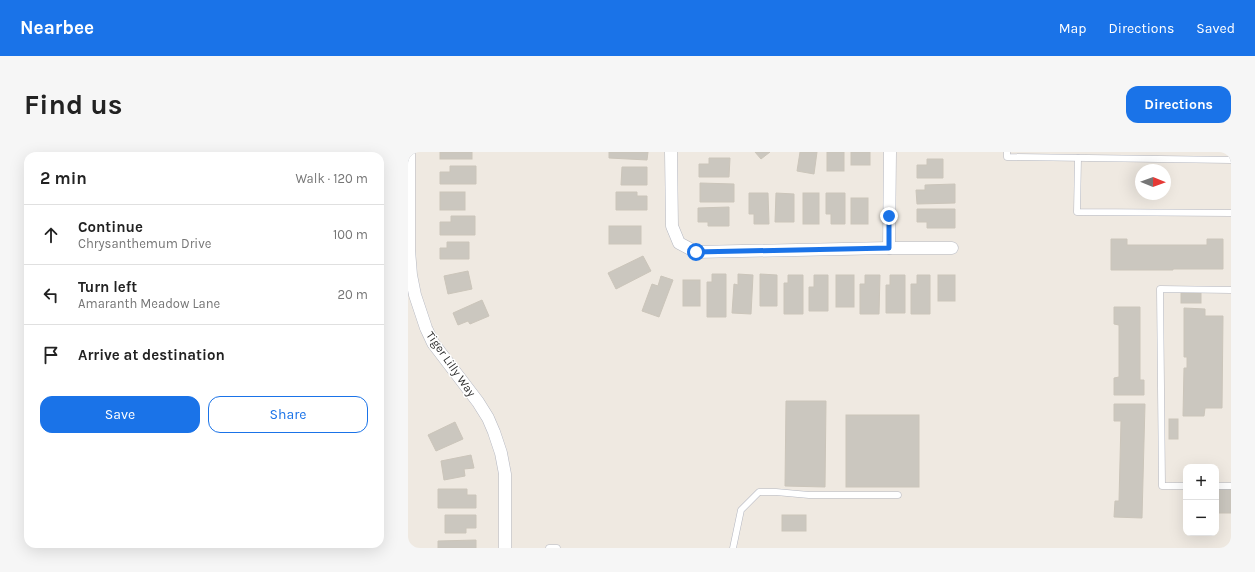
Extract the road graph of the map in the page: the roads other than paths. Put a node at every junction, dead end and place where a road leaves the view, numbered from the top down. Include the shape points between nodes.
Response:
1 (409, 152) edge
2 (671, 152) edge
3 (890, 152) edge
4 (1007, 152) edge
5 (1078, 158) junction
6 (1231, 160) edge
7 (1231, 213) edge
8 (889, 248) junction
9 (952, 248) dead end
10 (1231, 290) edge
11 (1183, 486) edge
12 (1219, 486) edge
13 (1231, 486) edge
14 (898, 495) dead end
15 (505, 548) edge
16 (549, 548) edge
17 (557, 548) edge
18 (733, 548) edge

1 - 15 street, Tiger Lilly Way via 409,250 415,296 433,343 478,402 494,432 505,474
2 - 8 street via 672,226 679,243 696,252
3 - 8 street
4 - 5 lane via 1007,157
5 - 6 lane
5 - 7 lane via 1077,212
8 - 9 street
10 - 11 lane via 1160,289 1162,486
12 - 13 lane
14 - 18 lane via 759,492 741,510
16 - 17 lane

